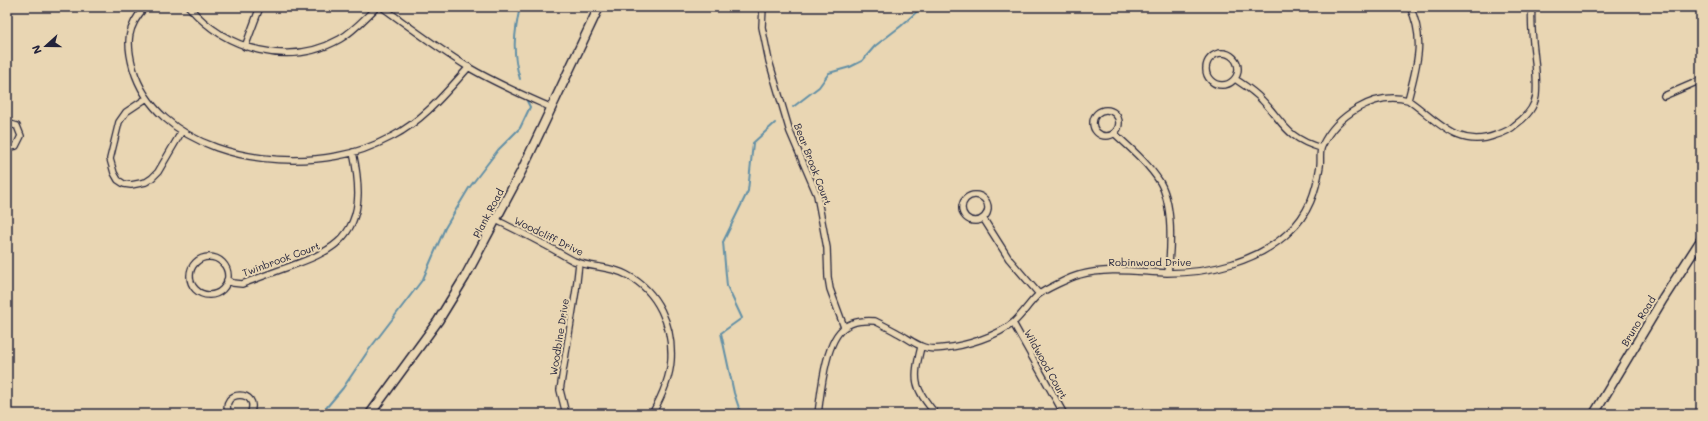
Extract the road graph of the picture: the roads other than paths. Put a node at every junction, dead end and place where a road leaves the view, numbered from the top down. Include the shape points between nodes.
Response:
1 (145, 7) edge
2 (189, 7) edge
3 (260, 7) edge
4 (377, 7) edge
5 (382, 7) edge
6 (599, 7) edge
7 (763, 7) edge
8 (768, 7) edge
9 (1410, 7) edge
10 (1532, 7) edge
11 (245, 46) junction
12 (469, 67) junction
13 (1235, 78) junction
14 (1701, 80) edge
15 (1664, 96) dead end
16 (147, 98) junction
17 (1408, 100) junction
18 (552, 108) junction
19 (7, 124) edge
20 (182, 131) junction
21 (1114, 133) junction
22 (7, 148) edge
23 (1320, 148) junction
24 (353, 152) junction
25 (983, 218) junction
26 (496, 220) junction
27 (1701, 240) edge
28 (579, 263) junction
29 (1168, 273) junction
30 (227, 280) junction
31 (1039, 294) junction
32 (1013, 322) junction
33 (844, 327) junction
34 (922, 347) junction
35 (228, 414) edge
36 (250, 414) edge
37 (370, 414) edge
38 (566, 414) edge
39 (652, 414) edge
40 (818, 414) edge
41 (936, 414) edge
42 (1064, 414) edge
43 (1594, 414) edge

1 - 16 street via 135,18 129,34 129,53
2 - 11 street via 205,24 222,36
3 - 11 street
4 - 11 street via 355,29 320,47 300,52 273,53
5 - 12 street
6 - 18 street, Plank Road
7 - 8 street, Bear Brook Court
7 - 33 street, Bear Brook Court via 762,27 769,61 790,132 818,195 828,248 830,289
9 - 17 street via 1418,25 1420,42
10 - 17 street via 1536,98 1532,108 1512,129 1490,138 1463,138 1453,134
12 - 18 street
12 - 24 street via 439,101 407,128
13 - 13 street via 1238,68 1233,58 1220,54 1211,59 1206,69 1208,77 1214,82 1225,85
13 - 23 street via 1258,96 1295,137
14 - 15 street
16 - 20 street via 158,112
16 - 20 street via 126,112 119,122 110,159 118,180 131,185 152,178
17 - 23 street via 1379,101 1354,110 1338,123
18 - 26 street, Plank Road
19 - 22 street via 17,126 21,136 16,146
20 - 24 street via 221,149 259,159 294,160
21 - 21 street via 1108,136 1097,133 1093,123 1098,113 1104,111 1114,114 1118,123
21 - 29 street via 1140,157 1160,183 1169,222
23 - 29 street, Robinwood Drive via 1321,161 1312,201 1302,218 1289,232 1270,247 1223,266
24 - 30 street, Twinbrook Court via 358,176 358,196 355,215 344,237 326,252 242,284
25 - 25 street via 977,221 966,218 963,207 968,198 978,196 984,200 988,210
25 - 31 street via 1009,259
26 - 28 street, Woodcliff Drive
26 - 37 street, Plank Road via 438,321
27 - 43 street, Bruno Road
28 - 38 street, Woodbine Drive via 560,390
28 - 39 street, Woodcliff Drive via 626,274 644,286 661,308 670,339 671,359 665,386
29 - 31 street, Robinwood Drive via 1098,271 1078,275
30 - 30 street, Twinbrook Court via 219,291 206,294 199,292 190,281 191,270 194,263 200,259 215,258 226,268
31 - 32 street, Robinwood Drive
32 - 34 street, Robinwood Drive via 993,334 963,345
32 - 42 street, Wildwood Court
33 - 34 street, Robinwood Drive via 859,322 875,321
33 - 40 street via 832,345 824,370
34 - 41 street via 915,380 918,390
35 - 36 street via 227,406 230,399 240,395 247,397 251,402

